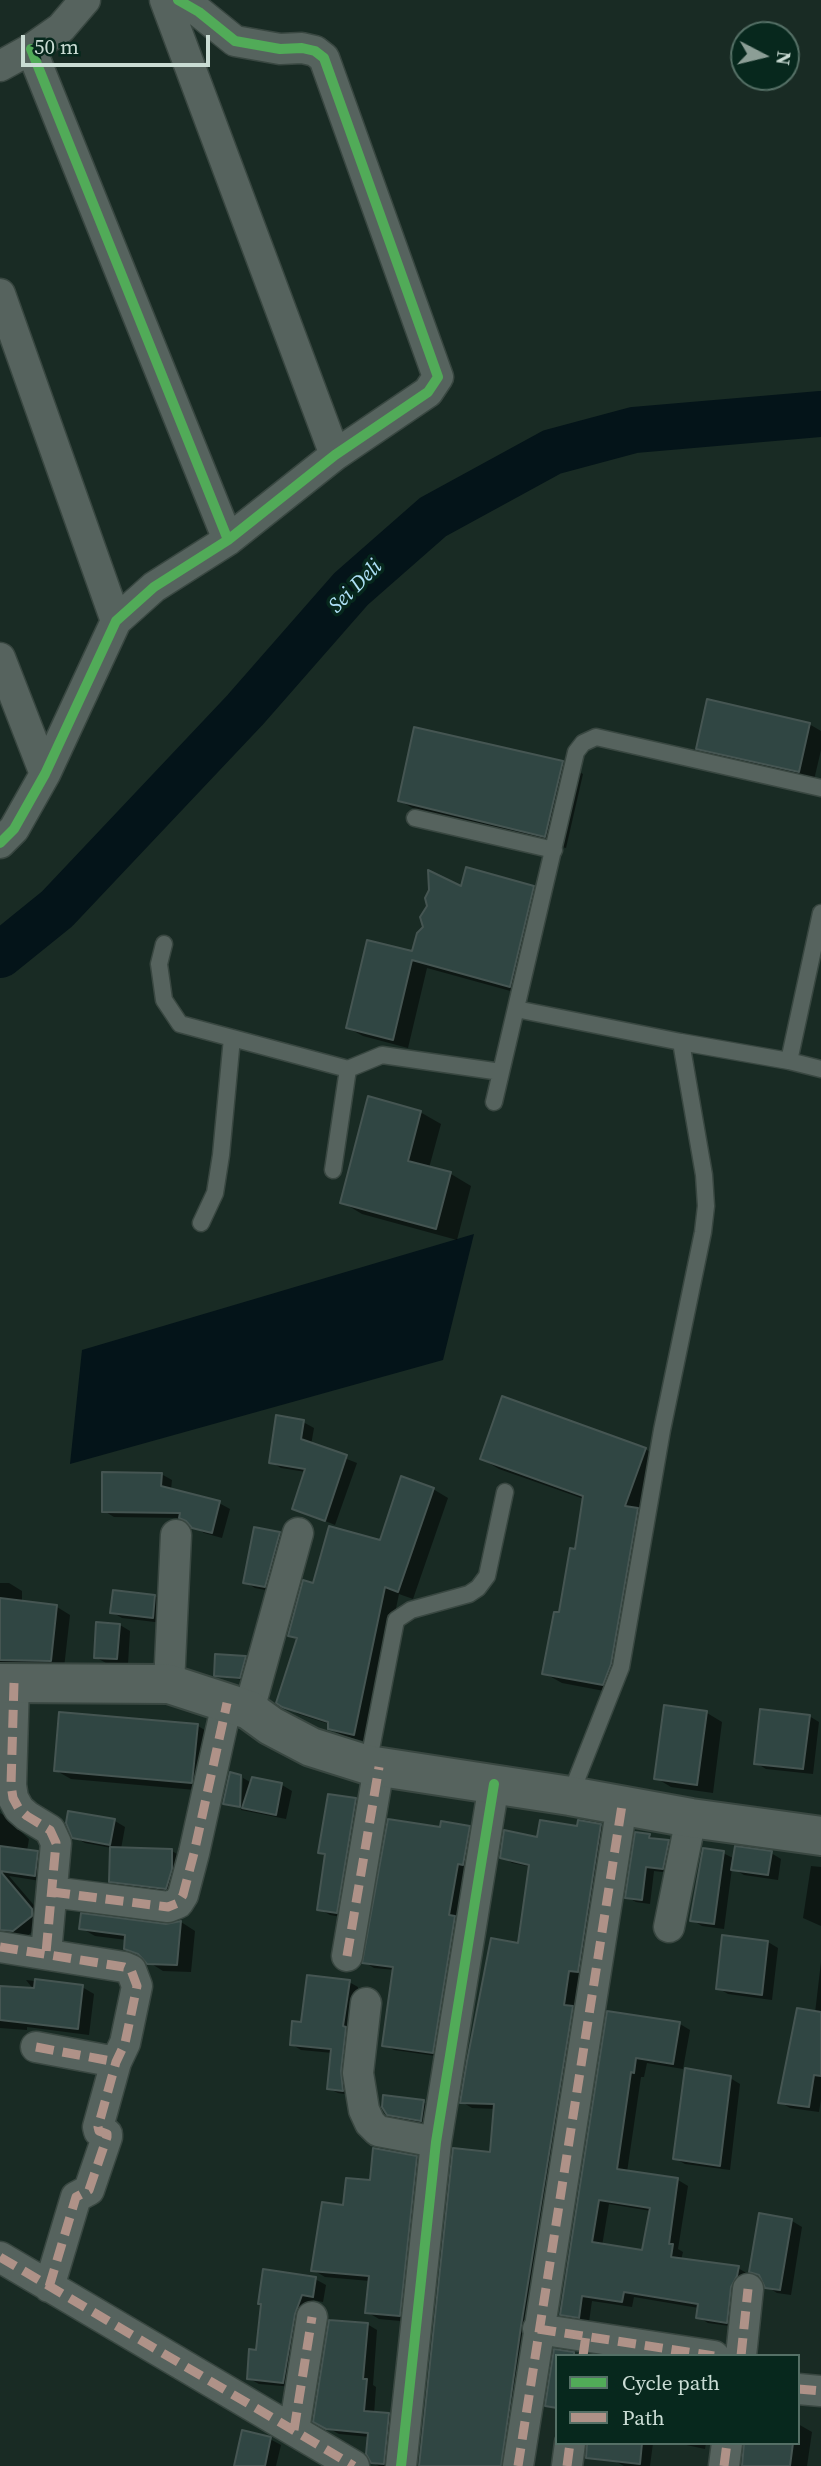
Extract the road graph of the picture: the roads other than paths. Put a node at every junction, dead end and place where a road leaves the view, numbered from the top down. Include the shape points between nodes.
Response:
1 (85, 0) edge
2 (165, 0) edge
3 (178, 0) edge
4 (32, 49) junction
5 (0, 66) edge
6 (0, 294) edge
7 (335, 455) junction
8 (228, 540) junction
9 (116, 621) junction
10 (0, 658) edge
11 (45, 774) junction
12 (821, 788) edge
13 (415, 818) dead end
14 (0, 844) edge
15 (554, 850) junction
16 (821, 914) edge
17 (164, 944) dead end
18 (516, 1009) junction
19 (232, 1038) junction
20 (681, 1042) junction
21 (789, 1061) junction
22 (348, 1069) junction
23 (821, 1069) edge
24 (501, 1073) junction
25 (494, 1102) dead end
26 (332, 1170) dead end
27 (201, 1223) dead end
28 (505, 1492) dead end
29 (298, 1532) dead end
30 (176, 1535) dead end
31 (7, 1683) edge
32 (169, 1684) junction
33 (238, 1706) junction
34 (374, 1766) junction
35 (495, 1784) junction
36 (570, 1796) junction
37 (622, 1805) junction
38 (691, 1818) junction
39 (821, 1836) edge
40 (52, 1892) junction
41 (669, 1927) dead end
42 (0, 1947) edge
43 (46, 1953) junction
44 (347, 1956) dead end
45 (366, 2003) dead end
46 (36, 2047) dead end
47 (116, 2062) junction
48 (436, 2142) junction
49 (0, 2257) edge
50 (49, 2287) junction
51 (748, 2289) dead end
52 (312, 2317) dead end
53 (538, 2329) junction
54 (584, 2346) edge
55 (688, 2354) edge
56 (741, 2354) edge
57 (800, 2389) edge
58 (821, 2391) edge
59 (294, 2430) junction
60 (570, 2445) edge
61 (727, 2445) edge
62 (354, 2466) edge
63 (401, 2466) edge
64 (518, 2466) edge
65 (567, 2466) edge
66 (724, 2466) edge

1 - 4 street via 61,28
2 - 7 street
3 - 7 street via 235,41 302,48 324,58 438,377 428,392
4 - 5 street
4 - 8 street
6 - 9 street
7 - 8 street
8 - 9 street via 154,587
9 - 11 street
10 - 11 street
11 - 14 street via 14,829
12 - 15 lane via 596,737 576,752
13 - 15 lane
15 - 18 lane
16 - 21 lane
17 - 19 lane via 159,964 164,1000 180,1024
18 - 20 lane
18 - 24 lane
19 - 22 lane
19 - 27 lane via 215,1193
20 - 21 lane
20 - 36 lane via 704,1175 705,1219 621,1667
21 - 23 lane
22 - 24 lane via 382,1055
22 - 26 lane
24 - 25 lane
28 - 34 lane via 487,1576 478,1588 411,1610 396,1620
29 - 33 street
30 - 32 street
31 - 32 main road
31 - 40 street via 13,1798 19,1809 54,1834
32 - 33 main road
33 - 34 main road via 311,1747
33 - 40 street via 177,1903 168,1907
34 - 35 main road
34 - 44 street
35 - 36 main road
35 - 48 street
36 - 37 main road
37 - 38 main road
37 - 53 street
38 - 39 main road
38 - 41 street
40 - 43 street
42 - 43 street
43 - 47 street via 131,1970 136,1986 125,2043
45 - 48 street via 358,2073 370,2123 377,2131
46 - 47 street
47 - 50 street via 97,2129 107,2137 89,2190 76,2197
48 - 63 street
49 - 50 street
50 - 59 street
51 - 56 street
52 - 59 street
53 - 54 street
53 - 64 street
54 - 55 street
57 - 58 street
59 - 62 street
60 - 65 street
61 - 66 street

